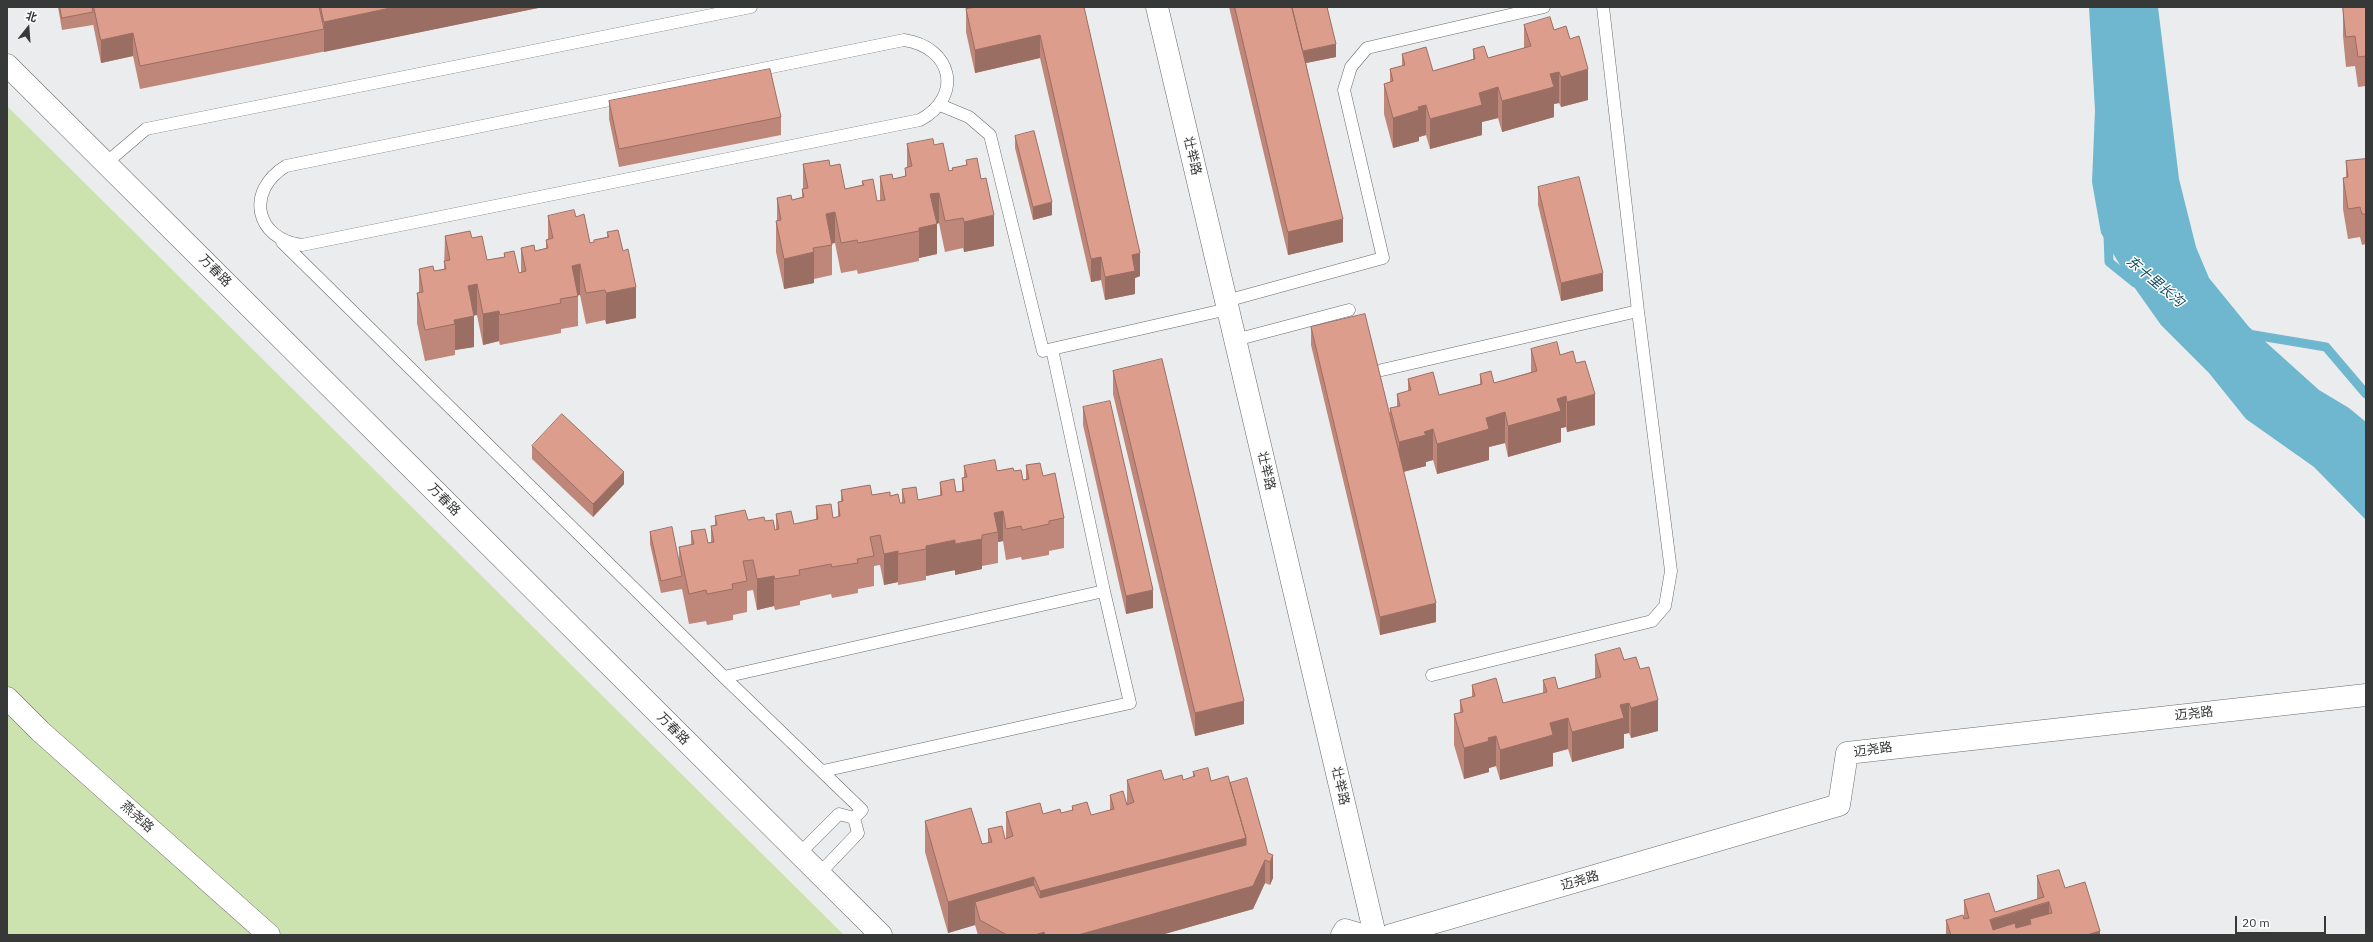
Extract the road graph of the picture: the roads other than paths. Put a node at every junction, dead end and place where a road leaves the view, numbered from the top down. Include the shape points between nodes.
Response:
1 (751, 7) edge
2 (1157, 7) edge
3 (1544, 7) edge
4 (1603, 7) edge
5 (7, 65) edge
6 (940, 105) junction
7 (106, 163) junction
8 (278, 238) junction
9 (1227, 305) junction
10 (1349, 310) dead end
11 (1638, 311) junction
12 (1235, 340) junction
13 (1052, 349) junction
14 (1382, 370) dead end
15 (1104, 591) junction
16 (1432, 675) dead end
17 (724, 677) junction
18 (2366, 695) edge
19 (7, 698) edge
20 (823, 771) junction
21 (854, 818) junction
22 (799, 854) junction
23 (819, 874) junction
24 (269, 935) edge
25 (881, 935) edge
26 (1342, 935) edge
27 (1362, 935) edge
28 (1375, 935) edge
29 (1391, 935) edge

1 - 7 lane via 146,129
2 - 9 street, 壮举路
3 - 9 lane via 1367,48 1351,66 1344,90 1383,258
4 - 11 lane
5 - 7 street, 万春路
6 - 8 lane via 920,120 302,246
6 - 8 lane via 947,82 946,70 939,57 930,48 918,42 904,40 286,166 266,182 260,206 262,218 269,230
6 - 13 lane via 969,117 990,135 1043,351
7 - 22 street, 万春路
8 - 17 lane
9 - 12 street, 壮举路
9 - 13 lane
10 - 12 lane
11 - 14 lane
11 - 16 lane via 1671,571 1665,606 1652,620
12 - 28 street, 壮举路
13 - 15 lane
15 - 17 lane
15 - 20 lane via 1130,703
17 - 20 lane
18 - 29 street, 迈尧路 via 1847,753 1839,805
19 - 24 street, 燕尧路 via 40,731
20 - 21 lane via 862,810
21 - 22 lane via 839,814
21 - 23 lane via 858,834
22 - 23 street, 万春路
23 - 25 street, 万春路
26 - 27 street via 1345,930

